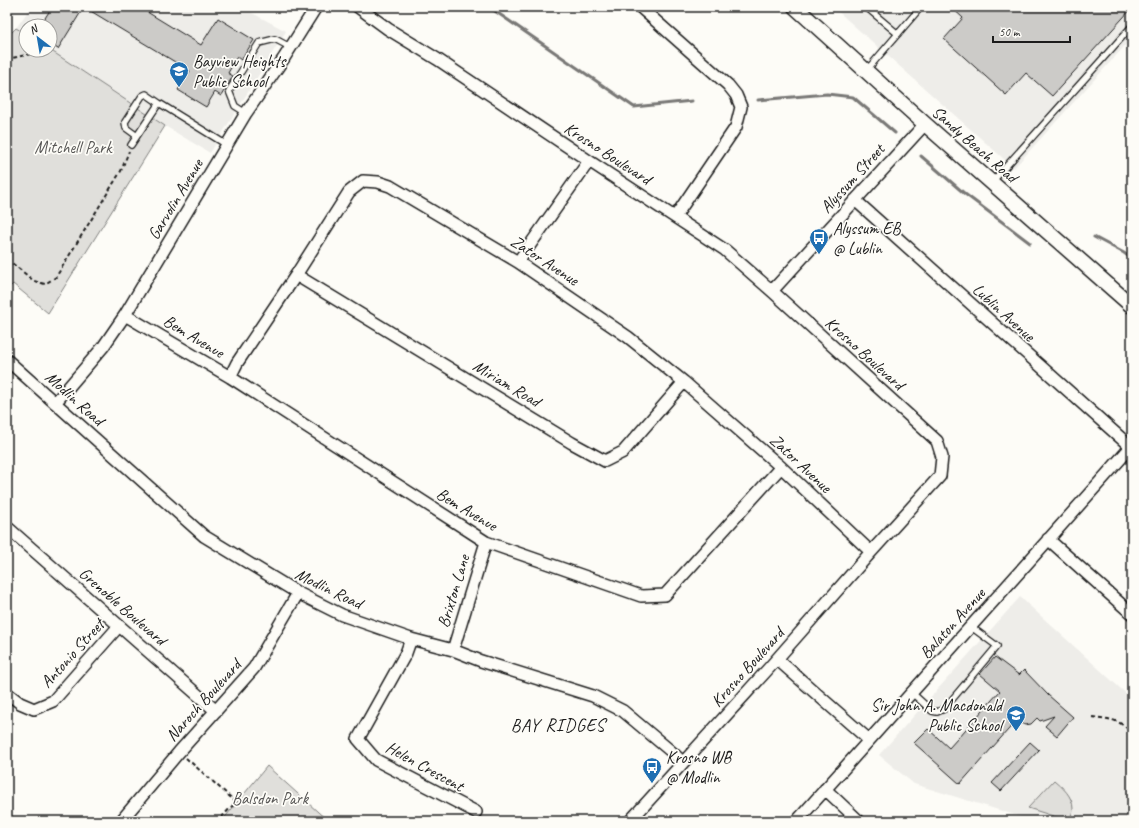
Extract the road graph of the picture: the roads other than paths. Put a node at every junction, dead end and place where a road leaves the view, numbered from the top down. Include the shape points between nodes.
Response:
1 (316, 7) edge
2 (358, 7) edge
3 (640, 7) edge
4 (795, 7) edge
5 (866, 7) edge
6 (921, 7) edge
7 (1132, 26) edge
8 (898, 34) junction
9 (290, 47) junction
10 (866, 71) junction
11 (160, 102) junction
12 (246, 113) junction
13 (925, 124) junction
14 (137, 136) junction
15 (132, 145) road end
16 (227, 145) junction
17 (589, 161) junction
18 (992, 183) junction
19 (855, 200) junction
20 (675, 217) junction
21 (518, 262) junction
22 (296, 275) junction
23 (772, 291) junction
24 (1132, 306) edge
25 (125, 315) junction
26 (7, 360) edge
27 (230, 376) junction
28 (684, 382) junction
29 (55, 402) junction
30 (1132, 447) edge
31 (781, 466) junction
32 (7, 527) edge
33 (1048, 539) junction
34 (486, 542) junction
35 (871, 552) junction
36 (298, 593) junction
37 (1132, 614) edge
38 (119, 626) junction
39 (970, 626) junction
40 (411, 639) junction
41 (453, 650) junction
42 (777, 659) junction
43 (912, 693) junction
44 (7, 694) edge
45 (216, 711) junction
46 (869, 740) junction
47 (682, 762) junction
48 (825, 789) junction
49 (476, 812) dead end
50 (121, 821) edge
51 (630, 821) edge
52 (797, 821) edge
53 (859, 821) edge

1 - 9 street, Garvolin Avenue
2 - 17 street, Krosno Boulevard
3 - 20 street via 728,85 741,107 736,127
4 - 10 street, Sandy Beach Road
5 - 8 lane
6 - 8 lane
7 - 18 lane
8 - 10 lane
9 - 12 street, Garvolin Avenue
9 - 12 lane via 276,39 259,42 229,91 235,106
10 - 13 street, Sandy Beach Road
11 - 14 lane
11 - 14 lane via 146,94 142,96 125,122 126,128
11 - 16 lane
12 - 16 street, Garvolin Avenue
13 - 18 street, Sandy Beach Road
13 - 19 street, Alyssum Street
14 - 15 lane
16 - 25 street, Garvolin Avenue
17 - 20 street, Krosno Boulevard
17 - 21 street
18 - 24 street, Sandy Beach Road
19 - 23 street, Alyssum Street
19 - 30 street, Lublin Avenue
20 - 23 street, Krosno Boulevard via 725,250
21 - 22 street, Zator Avenue via 390,186 363,181 349,192
21 - 28 street, Zator Avenue via 628,337
22 - 27 street, Zator Avenue
22 - 28 street, Miriam Road via 604,461 623,452
23 - 35 street, Krosno Boulevard via 937,441 942,457 940,476
25 - 27 street, Bem Avenue
25 - 29 street, Garvolin Avenue via 103,347
26 - 29 street, Modlin Road
27 - 34 street, Bem Avenue
28 - 31 street, Zator Avenue
29 - 36 street, Modlin Road via 204,536
30 - 33 street, Balaton Avenue
31 - 34 street, Bem Avenue via 664,595 641,596
31 - 35 street, Zator Avenue
32 - 38 street, Grenoble Boulevard
33 - 37 street
33 - 39 street, Balaton Avenue
34 - 41 street, Brixton Lane
35 - 42 street, Krosno Boulevard
36 - 40 street, Modlin Road via 342,615
36 - 45 street, Naroch Boulevard via 254,668
38 - 44 street, Antonio Street via 53,701 34,709
38 - 45 street, Grenoble Boulevard
39 - 43 street, Balaton Avenue
39 - 43 lane via 997,646 944,709 932,711
40 - 41 street, Modlin Road
40 - 49 street, Helen Crescent via 406,653 358,739 376,760
41 - 47 street, Modlin Road via 481,662 599,699 623,711
42 - 46 street
42 - 47 street, Krosno Boulevard
43 - 46 street, Balaton Avenue
45 - 50 street, Naroch Boulevard
46 - 48 street, Balaton Avenue
47 - 51 street, Krosno Boulevard
48 - 52 street, Balaton Avenue
48 - 53 street

